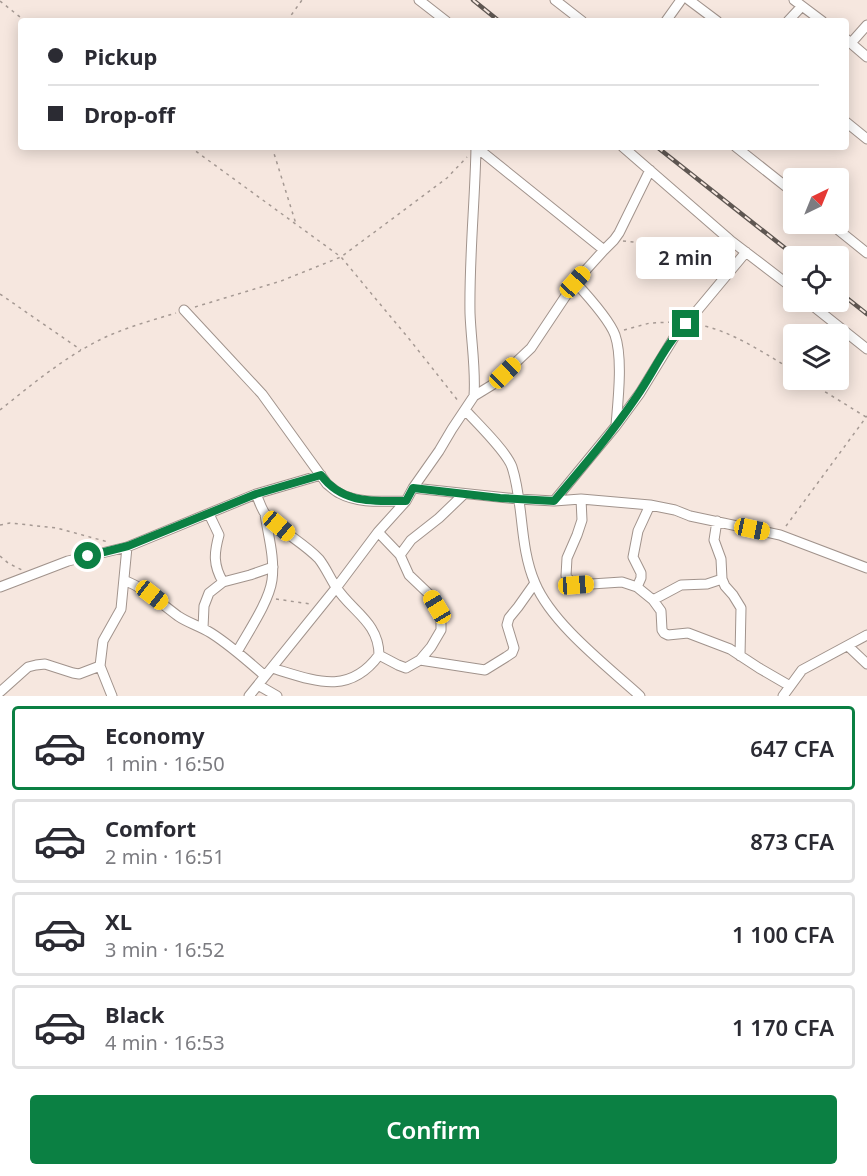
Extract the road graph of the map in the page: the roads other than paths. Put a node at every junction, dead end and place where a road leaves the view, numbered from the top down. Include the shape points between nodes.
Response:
1 (419, 0) edge
2 (555, 0) edge
3 (681, 0) edge
4 (689, 0) edge
5 (798, 3) edge
6 (438, 17) edge
7 (578, 18) edge
8 (668, 18) edge
9 (713, 18) edge
10 (790, 18) edge
11 (818, 18) edge
12 (867, 25) edge
13 (849, 41) edge
14 (867, 57) edge
15 (849, 124) edge
16 (867, 139) edge
17 (476, 150) edge
18 (480, 150) edge
19 (627, 150) edge
20 (740, 150) edge
21 (650, 170) junction
22 (783, 185) edge
23 (843, 234) edge
24 (604, 250) junction
25 (746, 252) junction
26 (867, 253) edge
27 (783, 281) edge
28 (575, 282) junction
29 (184, 310) road end
30 (821, 312) edge
31 (867, 349) edge
32 (474, 396) junction
33 (465, 410) junction
34 (615, 428) junction
35 (321, 475) junction
36 (413, 488) junction
37 (256, 494) junction
38 (464, 494) junction
39 (518, 499) junction
40 (581, 499) junction
41 (406, 501) junction
42 (554, 501) junction
43 (650, 505) junction
44 (209, 514) junction
45 (265, 514) junction
46 (717, 521) junction
47 (378, 532) junction
48 (128, 546) junction
49 (400, 555) junction
50 (273, 567) junction
51 (867, 568) edge
52 (722, 579) junction
53 (123, 580) junction
54 (223, 582) junction
55 (535, 583) junction
56 (0, 587) edge
57 (637, 587) junction
58 (336, 588) junction
59 (653, 600) junction
60 (203, 628) junction
61 (867, 635) edge
62 (848, 646) junction
63 (237, 652) junction
64 (380, 655) junction
65 (741, 656) junction
66 (420, 660) junction
67 (867, 664) edge
68 (100, 666) junction
69 (272, 668) junction
70 (266, 676) junction
71 (258, 685) junction
72 (790, 686) junction
73 (0, 692) edge
74 (112, 696) edge
75 (249, 696) edge
76 (277, 696) edge
77 (640, 696) edge
78 (783, 696) edge

1 - 6 street
2 - 7 street
3 - 8 street
4 - 9 street
5 - 10 street
5 - 11 street
12 - 13 street
13 - 14 street
15 - 16 street
17 - 32 street via 470,266
18 - 24 street
19 - 21 street
20 - 22 street
21 - 24 street via 628,217
21 - 25 street
23 - 26 street
24 - 28 street
25 - 27 street
25 - 34 street via 672,340
28 - 32 street via 531,348 492,386
28 - 34 street via 614,333 619,385
29 - 35 street via 262,394
30 - 31 street
32 - 33 street
33 - 36 street
33 - 39 street via 511,465
34 - 42 street
35 - 37 street
35 - 41 street via 339,493 355,499
36 - 38 street
36 - 41 street
37 - 44 street
37 - 45 street
38 - 39 street
38 - 49 street via 411,540
39 - 42 street
39 - 55 street via 527,560
40 - 42 street
40 - 43 street
40 - 57 street via 582,520 567,558 566,576 576,585 622,582
41 - 47 street
43 - 46 street
43 - 57 street via 638,531 633,557 641,573
44 - 48 street
44 - 54 street via 219,535 216,567
45 - 50 street
45 - 58 street via 319,560
46 - 51 street via 780,535
46 - 52 street via 714,540 721,559
47 - 49 street
47 - 58 street
48 - 53 street
48 - 56 street via 68,561
49 - 66 street via 409,575 431,596 441,618 441,630
50 - 54 street
50 - 63 street via 271,588
52 - 59 street via 681,585
52 - 65 street via 741,608
53 - 60 street
53 - 68 street via 121,609 103,641
54 - 60 street via 206,598
55 - 66 street via 509,618 512,653 485,670
55 - 77 street via 555,616
57 - 59 street
58 - 64 street via 374,632
58 - 69 street
59 - 65 street via 661,611 662,630 668,635 688,633
60 - 63 street
61 - 62 street
62 - 67 street
62 - 72 street via 802,670
63 - 70 street
64 - 66 street via 406,668
64 - 69 street via 359,678 343,684 326,684
65 - 72 street
68 - 73 street via 80,674 45,664 28,667
68 - 74 street
69 - 70 street
70 - 71 street
71 - 75 street
71 - 76 street
72 - 78 street

